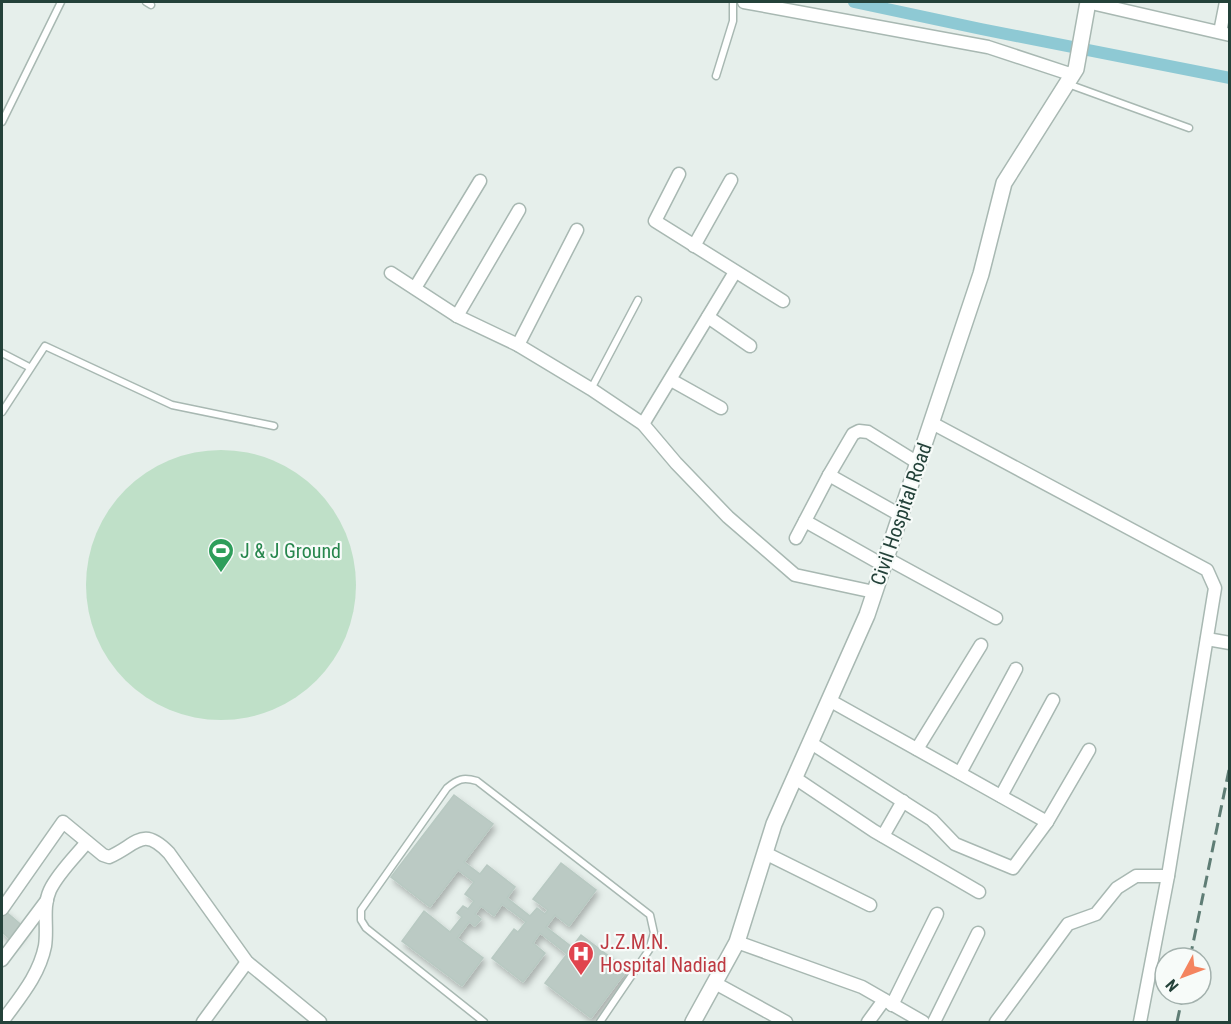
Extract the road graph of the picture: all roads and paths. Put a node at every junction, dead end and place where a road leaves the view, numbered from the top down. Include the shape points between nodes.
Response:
1 (61, 2) edge
2 (733, 2) edge
3 (744, 2) edge
4 (1226, 2) edge
5 (1088, 3) edge
6 (1225, 33) edge
7 (716, 76) dead end
8 (1072, 76) junction
9 (2, 122) edge
10 (1189, 128) dead end
11 (679, 174) dead end
12 (731, 180) dead end
13 (480, 181) dead end
14 (519, 210) dead end
15 (577, 230) dead end
16 (694, 246) junction
17 (735, 272) junction
18 (391, 273) dead end
19 (415, 288) junction
20 (638, 300) dead end
21 (783, 301) dead end
22 (457, 316) junction
23 (708, 317) junction
24 (518, 345) junction
25 (750, 346) dead end
26 (2, 352) edge
27 (29, 367) junction
28 (671, 380) junction
29 (591, 389) junction
30 (721, 408) dead end
31 (2, 412) edge
32 (932, 423) junction
33 (643, 424) junction
34 (274, 426) dead end
35 (918, 463) junction
36 (829, 475) junction
37 (900, 515) junction
38 (805, 522) junction
39 (796, 538) dead end
40 (885, 562) junction
41 (874, 592) junction
42 (996, 618) dead end
43 (1207, 639) junction
44 (1230, 643) edge
45 (981, 645) dead end
46 (1016, 669) dead end
47 (829, 700) junction
48 (1053, 700) dead end
49 (811, 743) junction
50 (917, 749) junction
51 (1089, 750) dead end
52 (960, 773) junction
53 (795, 778) junction
54 (1001, 796) junction
55 (903, 801) junction
56 (1047, 822) junction
57 (883, 836) junction
58 (87, 842) junction
59 (765, 853) junction
60 (1168, 876) junction
61 (979, 892) dead end
62 (47, 900) junction
63 (870, 905) dead end
64 (2, 909) edge
65 (937, 914) dead end
66 (978, 933) dead end
67 (737, 942) junction
68 (2, 960) edge
69 (247, 962) junction
70 (715, 983) junction
71 (888, 1002) junction
72 (304, 1018) edge
73 (2, 1022) edge
74 (203, 1023) edge
75 (320, 1023) edge
76 (484, 1023) edge
77 (600, 1023) edge
78 (693, 1023) edge
79 (786, 1023) edge
80 (868, 1023) edge
81 (923, 1023) edge
82 (934, 1023) edge
83 (996, 1023) edge
84 (1140, 1023) edge

1 - 9 lane
2 - 7 lane via 732,21
3 - 8 street via 987,47
4 - 6 street
5 - 6 street
5 - 8 street, Civil Hospital Road
8 - 10 lane
8 - 32 street, Civil Hospital Road via 1005,183 981,274
11 - 16 street via 655,221
12 - 16 street
13 - 19 street
14 - 22 street
15 - 24 street
16 - 17 street
17 - 21 street
17 - 23 street
18 - 19 street
19 - 22 street
20 - 29 lane
22 - 24 street
23 - 25 street
23 - 28 street
24 - 29 street
26 - 27 lane
27 - 31 lane
27 - 34 lane via 41,348 49,346 172,405
28 - 30 street
28 - 33 street
29 - 33 street
32 - 35 street, Civil Hospital Road
32 - 43 street via 1207,570 1215,588
33 - 41 street via 728,517 795,575
35 - 36 street via 868,432 859,431 853,434
35 - 37 street, Civil Hospital Road
36 - 37 street
36 - 38 street
37 - 40 street, Civil Hospital Road
38 - 39 street
38 - 40 street
40 - 41 street, Civil Hospital Road
40 - 42 street
41 - 47 street, Civil Hospital Road
43 - 44 street
43 - 60 street
45 - 50 street
46 - 52 street
47 - 49 street, Civil Hospital Road
47 - 50 street
48 - 54 street
49 - 53 street, Civil Hospital Road
49 - 55 street
50 - 52 street
51 - 56 street
52 - 54 street
53 - 57 street
53 - 59 street, Civil Hospital Road
54 - 56 street
55 - 56 street via 932,819 955,844 1013,868
55 - 57 street
57 - 61 street
58 - 62 street via 50,889
58 - 64 street via 63,822
58 - 69 street via 109,856 141,839 159,843
59 - 63 street
59 - 67 street, Civil Hospital Road
60 - 83 street via 1136,876 1117,888 1096,914 1068,924
60 - 84 street
62 - 68 street
62 - 73 street via 40,964 33,981
65 - 71 street
66 - 82 street
67 - 70 street, Civil Hospital Road
67 - 71 street via 862,987
69 - 72 street
69 - 74 street
70 - 78 street, Civil Hospital Road
70 - 79 street
71 - 80 street
71 - 81 street
72 - 75 street
76 - 77 lane via 361,920 361,910 447,788 464,777 477,781 650,915 654,933 649,950

